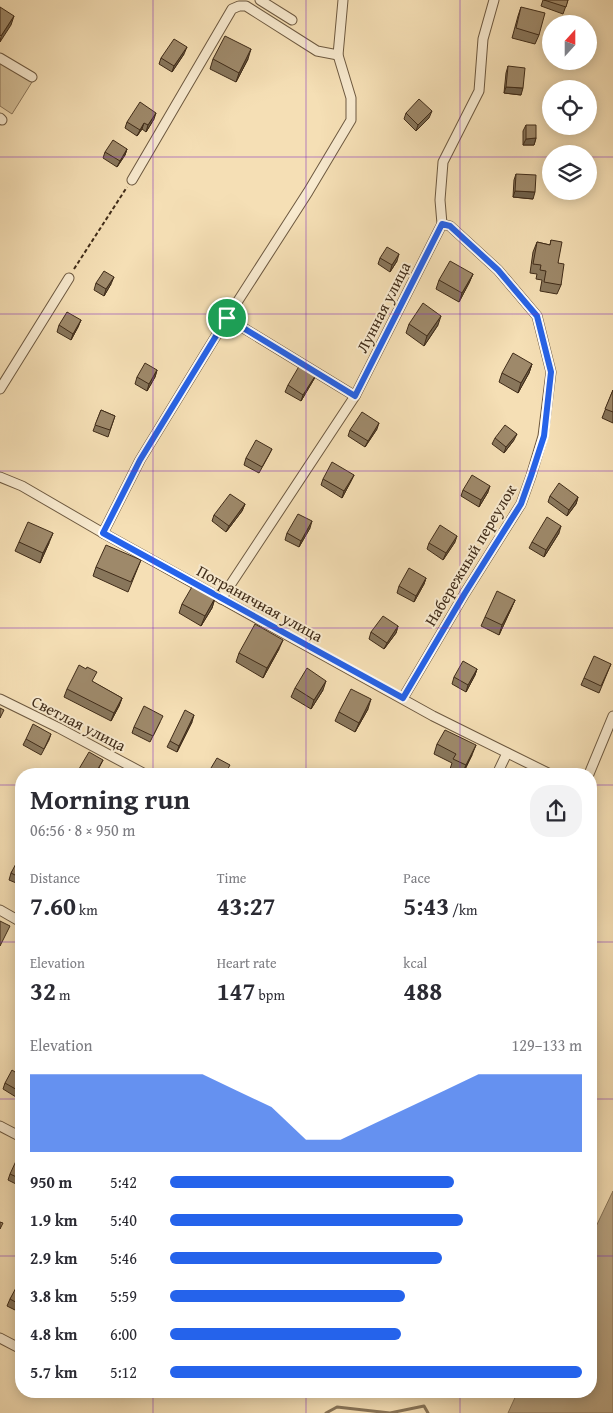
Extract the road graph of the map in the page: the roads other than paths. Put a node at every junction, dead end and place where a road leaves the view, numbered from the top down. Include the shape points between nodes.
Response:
1 (260, 0) edge
2 (343, 0) edge
3 (494, 0) edge
4 (292, 20) dead end
5 (338, 55) junction
6 (0, 58) edge
7 (32, 77) dead end
8 (132, 180) road end
9 (442, 224) junction
10 (69, 278) road end
11 (227, 318) junction
12 (0, 389) edge
13 (355, 396) junction
14 (0, 477) edge
15 (103, 533) junction
16 (221, 599) junction
17 (403, 698) junction
18 (0, 699) edge
19 (613, 716) edge
20 (508, 753) junction
21 (133, 768) edge
22 (500, 768) edge
23 (538, 768) edge
24 (591, 768) edge
25 (0, 910) edge
26 (15, 919) edge
27 (0, 1126) edge
28 (15, 1134) edge
29 (0, 1338) edge
30 (15, 1346) edge

1 - 4 street
2 - 5 street
3 - 9 street via 483,39 479,91 443,162
5 - 8 street via 317,50 246,6 232,9
5 - 11 street via 351,98 351,120
6 - 7 street
9 - 13 street, Лунная улица
9 - 17 street, Набережный переулок via 450,226 498,270 537,316 551,372 544,436 521,504
10 - 12 street
11 - 13 street
11 - 15 street via 140,460
13 - 16 street, Лунная улица
14 - 15 street, Пограничная улица via 22,486
15 - 16 street, Пограничная улица
16 - 17 street, Пограничная улица
17 - 20 street, Пограничная улица
18 - 21 street, Светлая улица
19 - 24 street
20 - 22 street
20 - 23 street, Пограничная улица
25 - 26 street
27 - 28 street
29 - 30 street

